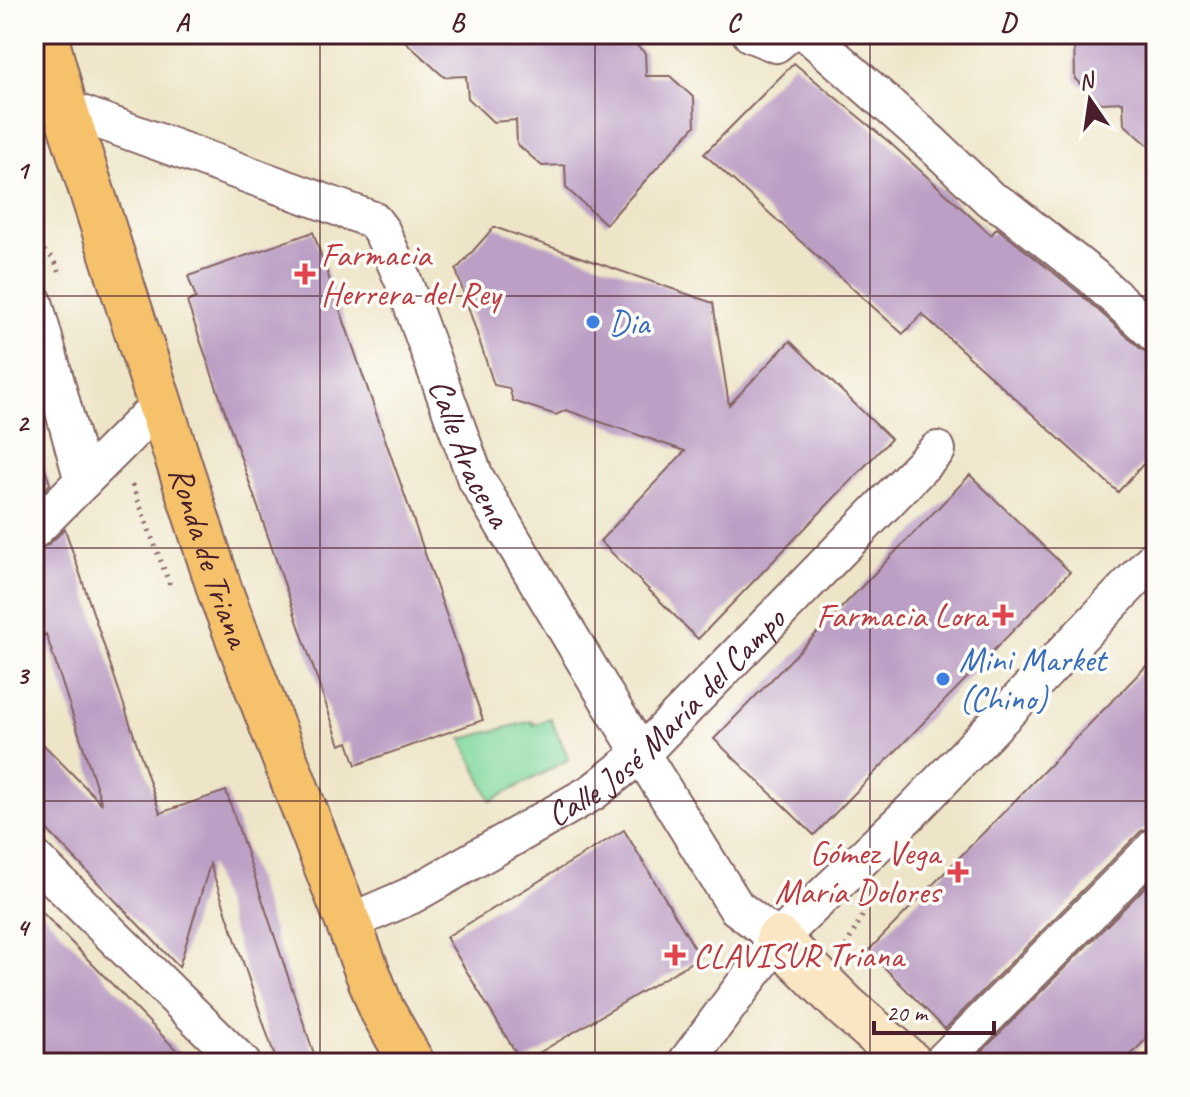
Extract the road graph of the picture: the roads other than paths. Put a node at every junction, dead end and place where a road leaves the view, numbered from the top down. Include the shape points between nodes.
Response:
1 (45, 34) edge
2 (751, 34) edge
3 (788, 34) edge
4 (808, 34) edge
5 (49, 105) edge
6 (34, 302) edge
7 (1156, 335) edge
8 (160, 404) junction
9 (937, 450) dead end
10 (83, 481) junction
11 (34, 530) edge
12 (1156, 557) edge
13 (642, 753) junction
14 (1156, 846) edge
15 (34, 858) edge
16 (348, 923) junction
17 (778, 939) junction
18 (242, 1063) edge
19 (412, 1063) edge
20 (686, 1063) edge
21 (910, 1063) edge
22 (941, 1063) edge

1 - 5 main road, Ronda de Triana
2 - 3 street via 776,44
4 - 7 street via 990,199 1092,276
5 - 8 main road, Ronda de Triana
5 - 13 street, Calle Aracena via 373,220 403,280 475,477
6 - 10 street
8 - 10 street
8 - 16 main road, Ronda de Triana via 221,594
9 - 13 street, Calle José María del Campo
10 - 11 street
12 - 17 street via 914,809
13 - 16 street, Calle José María del Campo via 593,792 410,896
13 - 17 street, Calle Aracena via 736,907
14 - 22 street
15 - 18 street
16 - 19 main road, Ronda de Triana via 382,1010
17 - 20 street
17 - 21 street

